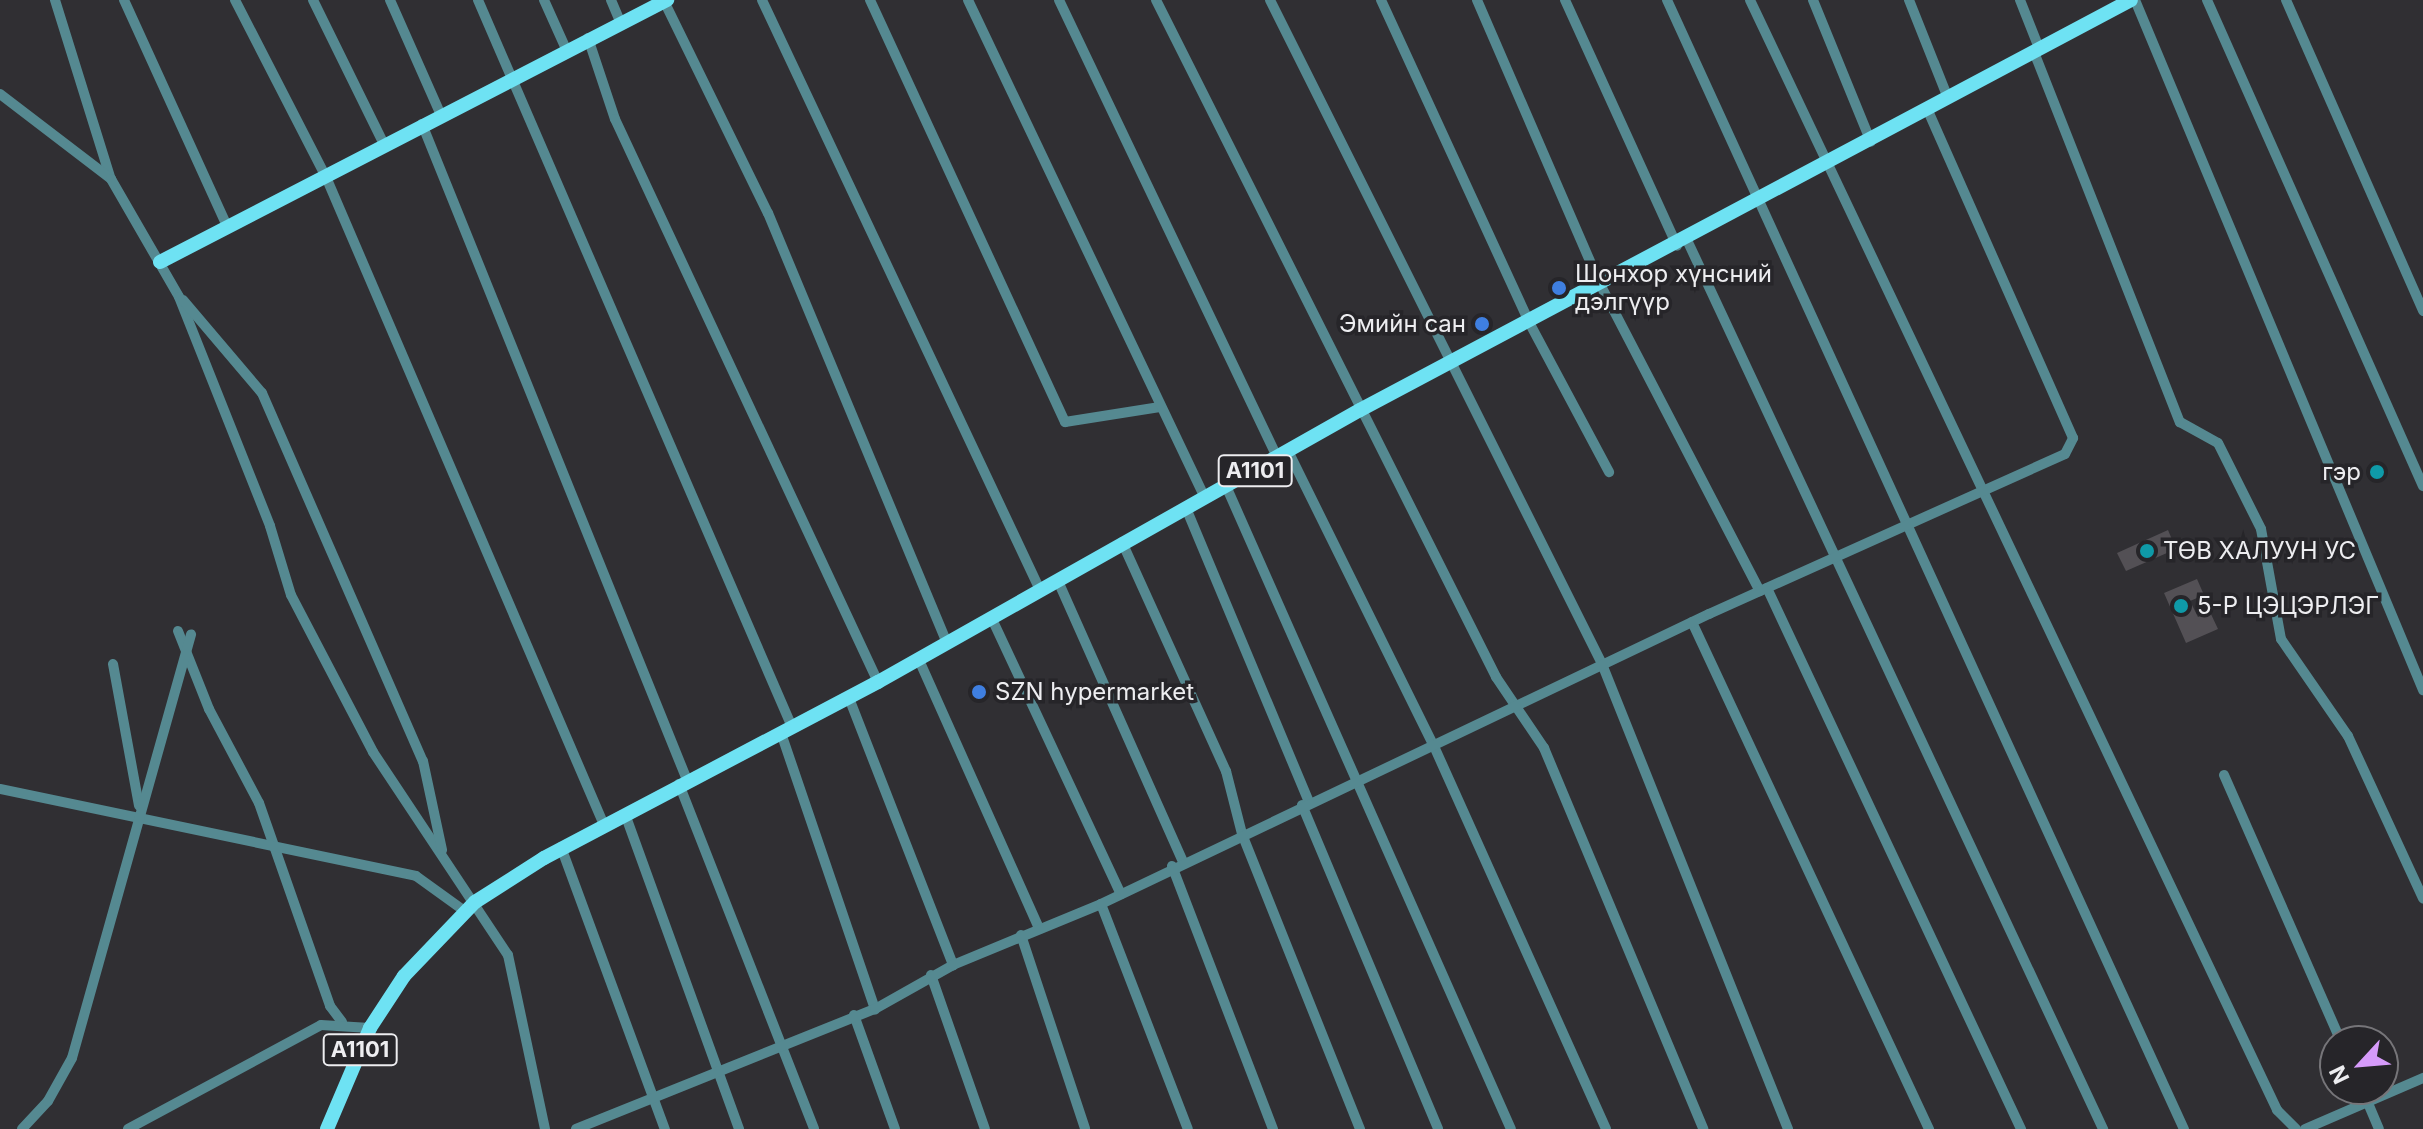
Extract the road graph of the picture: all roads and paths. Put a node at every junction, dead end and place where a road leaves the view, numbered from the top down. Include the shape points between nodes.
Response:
1 (55, 0) edge
2 (124, 0) edge
3 (235, 0) edge
4 (313, 0) edge
5 (390, 0) edge
6 (478, 0) edge
7 (544, 0) edge
8 (611, 0) edge
9 (762, 0) edge
10 (870, 0) edge
11 (968, 0) edge
12 (1059, 0) edge
13 (1156, 0) edge
14 (1270, 0) edge
15 (1381, 0) edge
16 (1477, 0) edge
17 (1565, 0) edge
18 (1667, 0) edge
19 (1750, 0) edge
20 (1813, 0) edge
21 (1909, 0) edge
22 (2020, 0) edge
23 (2207, 0) edge
24 (2286, 0) edge
25 (665, 1) edge
26 (2128, 1) edge
27 (620, 21) junction
28 (588, 38) junction
29 (566, 49) junction
30 (2036, 50) junction
31 (515, 77) junction
32 (0, 94) edge
33 (1948, 98) junction
34 (1927, 109) junction
35 (441, 115) junction
36 (422, 124) junction
37 (1871, 142) junction
38 (384, 144) junction
39 (1832, 163) junction
40 (326, 177) junction
41 (111, 179) junction
42 (1760, 201) junction
43 (227, 226) junction
44 (1682, 243) junction
45 (160, 262) junction
46 (1601, 286) junction
47 (179, 297) junction
48 (2423, 311) edge
49 (1530, 324) junction
50 (1456, 362) junction
51 (1160, 407) junction
52 (1360, 410) junction
53 (1283, 456) junction
54 (1609, 472) dead end
55 (1226, 486) junction
56 (2423, 486) edge
57 (1986, 490) junction
58 (1205, 498) junction
59 (1186, 508) junction
60 (1909, 524) junction
61 (1122, 542) junction
62 (1836, 557) junction
63 (1058, 581) junction
64 (1763, 590) junction
65 (1041, 592) junction
66 (992, 619) junction
67 (1692, 622) junction
68 (178, 631) dead end
69 (191, 634) dead end
70 (947, 643) junction
71 (187, 650) junction
72 (919, 660) junction
73 (113, 664) dead end
74 (1602, 664) junction
75 (878, 682) junction
76 (2423, 690) edge
77 (849, 698) junction
78 (1519, 706) junction
79 (786, 730) junction
80 (1433, 744) junction
81 (2224, 775) dead end
82 (1356, 780) junction
83 (683, 782) junction
84 (0, 789) edge
85 (1305, 804) junction
86 (625, 814) junction
87 (137, 815) junction
88 (604, 825) junction
89 (1242, 834) junction
90 (270, 842) junction
91 (561, 847) junction
92 (445, 859) junction
93 (1183, 862) junction
94 (1172, 866) junction
95 (1121, 894) junction
96 (2423, 898) edge
97 (1101, 904) junction
98 (470, 907) junction
99 (1039, 928) junction
100 (1021, 935) junction
101 (953, 965) junction
102 (931, 975) junction
103 (875, 1009) junction
104 (854, 1015) junction
105 (342, 1022) junction
106 (2334, 1025) edge
107 (370, 1028) junction
108 (782, 1050) junction
109 (719, 1075) junction
110 (2423, 1078) edge
111 (2399, 1089) edge
112 (655, 1099) junction
113 (2363, 1105) edge
114 (2369, 1105) edge
115 (133, 1128) edge
116 (22, 1129) edge
117 (327, 1129) edge
118 (545, 1129) edge
119 (576, 1129) edge
120 (665, 1129) edge
121 (739, 1129) edge
122 (814, 1129) edge
123 (895, 1129) edge
124 (985, 1129) edge
125 (1085, 1129) edge
126 (1188, 1129) edge
127 (1273, 1129) edge
128 (1360, 1129) edge
129 (1438, 1129) edge
130 (1511, 1129) edge
131 (1606, 1129) edge
132 (1703, 1129) edge
133 (1788, 1129) edge
134 (1929, 1129) edge
135 (2021, 1129) edge
136 (2103, 1129) edge
137 (2184, 1129) edge
138 (2296, 1129) edge
139 (2305, 1129) edge
140 (2379, 1129) edge

1 - 41 street
2 - 43 street
3 - 40 street
4 - 38 street
5 - 35 street
6 - 31 street
7 - 29 street
8 - 27 street
9 - 65 street
10 - 51 street via 1065,422
11 - 51 street
12 - 53 street
13 - 52 street
14 - 50 street
15 - 49 street
16 - 46 street
17 - 44 street
18 - 42 street
19 - 39 street
20 - 37 street
21 - 33 street
22 - 30 street
23 - 56 street
24 - 48 street
25 - 27 main road
25 - 70 street via 768,213
26 - 30 main road, A1101
26 - 76 street
27 - 28 main road
28 - 29 main road
28 - 75 street via 615,119
29 - 31 main road
30 - 33 main road, A1101
30 - 96 street via 2180,422 2218,443 2261,529 2281,639 2348,736
31 - 35 main road
31 - 79 street
32 - 41 street
33 - 34 main road, A1101
34 - 37 main road, A1101
34 - 57 street via 2073,438 2065,454
35 - 36 main road
36 - 38 main road
36 - 83 street
37 - 39 main road, A1101
38 - 40 main road
39 - 42 main road, A1101
39 - 57 street
40 - 43 main road
40 - 88 street
41 - 45 street via 135,230
42 - 44 main road, A1101
42 - 60 street
43 - 45 main road
44 - 46 main road, A1101
44 - 62 street
45 - 47 street
46 - 49 main road, A1101
46 - 64 street
47 - 92 street via 291,595 373,752
47 - 92 street via 247,368 262,393 423,761
49 - 50 main road, A1101
49 - 54 street
50 - 52 main road, A1101
50 - 74 street
51 - 58 street
52 - 53 main road, A1101
52 - 78 street via 1496,677
53 - 55 main road, A1101
53 - 80 street
55 - 58 main road, A1101
55 - 82 street
57 - 60 street
57 - 138 street via 2277,1110
58 - 59 main road, A1101
59 - 61 main road, A1101
59 - 85 street
60 - 62 street
60 - 137 street
61 - 63 main road, A1101
61 - 89 street via 1226,771
62 - 64 street
62 - 136 street
63 - 65 main road, A1101
63 - 93 street
64 - 67 street
64 - 135 street
65 - 66 main road, A1101
66 - 70 main road, A1101
66 - 95 street
67 - 74 street
67 - 134 street
68 - 71 street
69 - 71 street
70 - 72 main road, A1101
71 - 87 street
71 - 90 street via 259,803
72 - 75 main road, A1101
72 - 99 street
73 - 87 street
74 - 78 street
74 - 133 street
75 - 77 main road, A1101
77 - 79 main road, A1101
77 - 101 street
78 - 80 street
78 - 132 street via 1550,762
79 - 83 main road, A1101
79 - 103 street
80 - 82 street
80 - 131 street
81 - 106 street
82 - 85 street
82 - 130 street
83 - 86 main road, A1101
83 - 108 street
84 - 87 street
85 - 89 street
85 - 129 street
86 - 88 main road, A1101
86 - 109 street
87 - 90 street
87 - 116 street via 72,1058 48,1101
88 - 91 main road, A1101
89 - 93 street
89 - 128 street
90 - 98 street via 416,876
90 - 105 street via 330,1006
91 - 98 main road, A1101
91 - 112 street
92 - 98 street
93 - 94 street
94 - 95 street
94 - 127 street
95 - 97 street
97 - 99 street
97 - 126 street
98 - 107 main road, A1101 via 404,976
98 - 118 street via 508,955
99 - 100 street
100 - 101 street
100 - 125 street
101 - 102 street
102 - 103 street
102 - 124 street
103 - 104 street
104 - 108 street
104 - 123 street
105 - 107 street
105 - 115 street via 321,1025
107 - 117 main road, A1101
108 - 109 street
108 - 122 street
109 - 112 street
109 - 121 street
110 - 111 street
112 - 119 street
112 - 120 street
113 - 139 street
114 - 140 street

